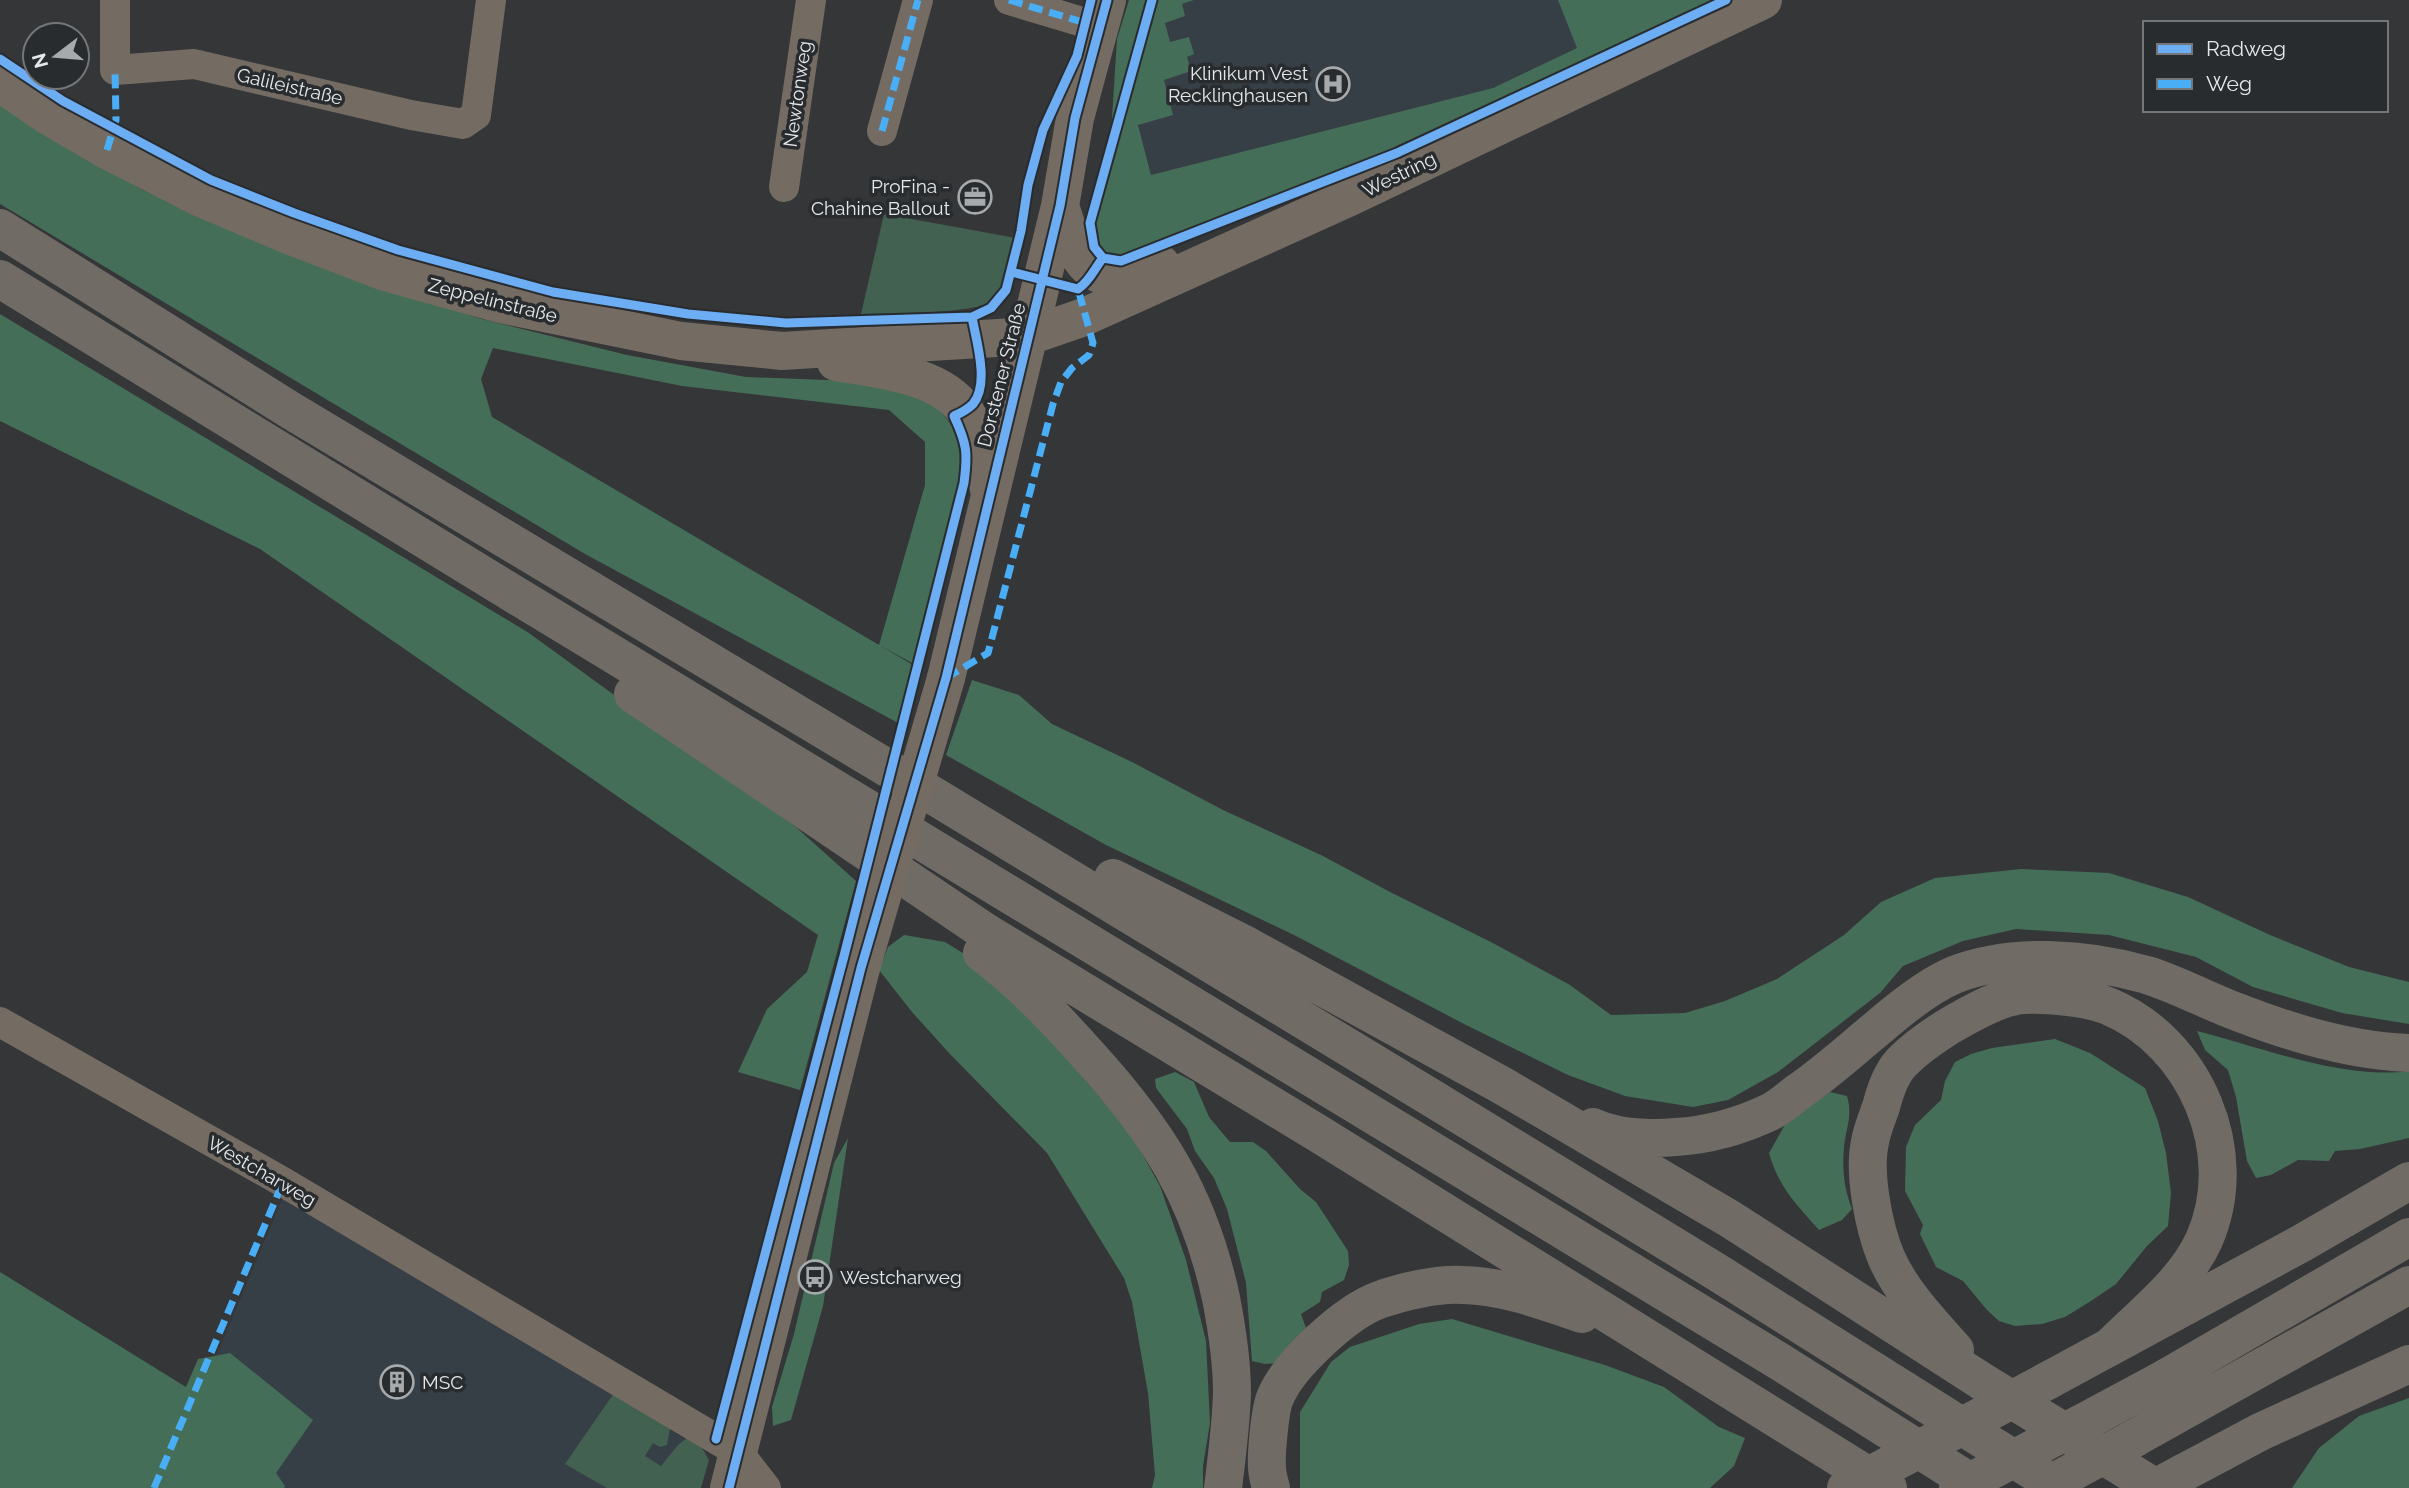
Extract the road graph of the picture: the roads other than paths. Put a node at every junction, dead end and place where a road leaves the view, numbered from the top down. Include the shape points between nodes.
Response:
1 (115, 0) edge
2 (491, 0) edge
3 (811, 0) edge
4 (918, 0) edge
5 (1009, 0) edge
6 (1763, 0) edge
7 (1103, 14) edge
8 (0, 83) edge
9 (882, 131) dead end
10 (784, 187) dead end
11 (1060, 206) junction
12 (0, 228) edge
13 (1275, 231) junction
14 (0, 279) edge
15 (1029, 336) junction
16 (782, 351) junction
17 (990, 494) junction
18 (517, 596) junction
19 (942, 800) junction
20 (810, 812) junction
21 (0, 1022) edge
22 (2409, 1053) edge
23 (1503, 1086) junction
24 (2409, 1181) edge
25 (2409, 1237) edge
26 (2409, 1285) edge
27 (1650, 1338) junction
28 (2409, 1342) edge
29 (2110, 1347) junction
30 (2409, 1364) edge
31 (1983, 1382) junction
32 (2260, 1432) junction
33 (734, 1470) edge
34 (2164, 1483) edge
35 (766, 1488) edge
36 (1223, 1488) edge
37 (1271, 1488) edge
38 (1846, 1488) edge
39 (1888, 1488) edge
40 (1958, 1488) edge
41 (1980, 1488) edge
42 (2043, 1488) edge
43 (2060, 1488) edge

1 - 2 street, Galileistraße via 115,70 194,64 463,124 477,115
3 - 10 street, Newtonweg
4 - 9 street
5 - 7 street
6 - 13 main road, Westring
7 - 11 main road, Dorstener Straße via 1075,118
8 - 16 main road, Zeppelinstraße via 107,150 201,198 385,272 500,304 668,338
11 - 13 main road via 1079,257 1093,271 1114,278
11 - 15 main road, Dorstener Straße
12 - 19 highway via 290,410
13 - 15 main road, Westring via 1084,317
14 - 18 highway
15 - 16 main road, Zeppelinstraße
15 - 17 main road, Dorstener Straße
16 - 17 main road via 902,374 936,386 964,410 974,429
17 - 33 main road, Dorstener Straße, bridge via 946,678 861,968
18 - 20 highway via 623,687
18 - 41 highway via 1765,1352
19 - 23 highway via 1058,850 1207,925
19 - 43 highway via 1715,1271
20 - 27 highway via 985,931
20 - 36 highway via 842,848 1041,1002 1149,1128 1177,1171 1201,1224 1228,1336 1232,1391
21 - 33 street, Westcharweg via 283,1182
22 - 23 highway via 2322,1041 2148,976 2084,962 2042,961 1997,963 1953,976 1904,1006 1773,1110 1693,1136 1654,1139 1601,1131
23 - 31 highway via 1730,1219
24 - 29 highway
25 - 40 highway, bridge via 2164,1379
26 - 42 highway, bridge
27 - 37 highway via 1535,1297 1492,1288 1460,1284 1376,1300 1303,1355 1275,1398 1266,1468
27 - 39 highway
28 - 32 highway
29 - 31 highway via 2191,1264 2205,1238 2218,1193 2217,1151 2209,1118 2183,1065 2148,1028 2106,1005 2021,995 1975,1011 1902,1061 1886,1090 1869,1144 1874,1221 1886,1258 1929,1321
29 - 38 highway, bridge
30 - 32 highway
31 - 34 highway
32 - 34 highway
33 - 35 street

